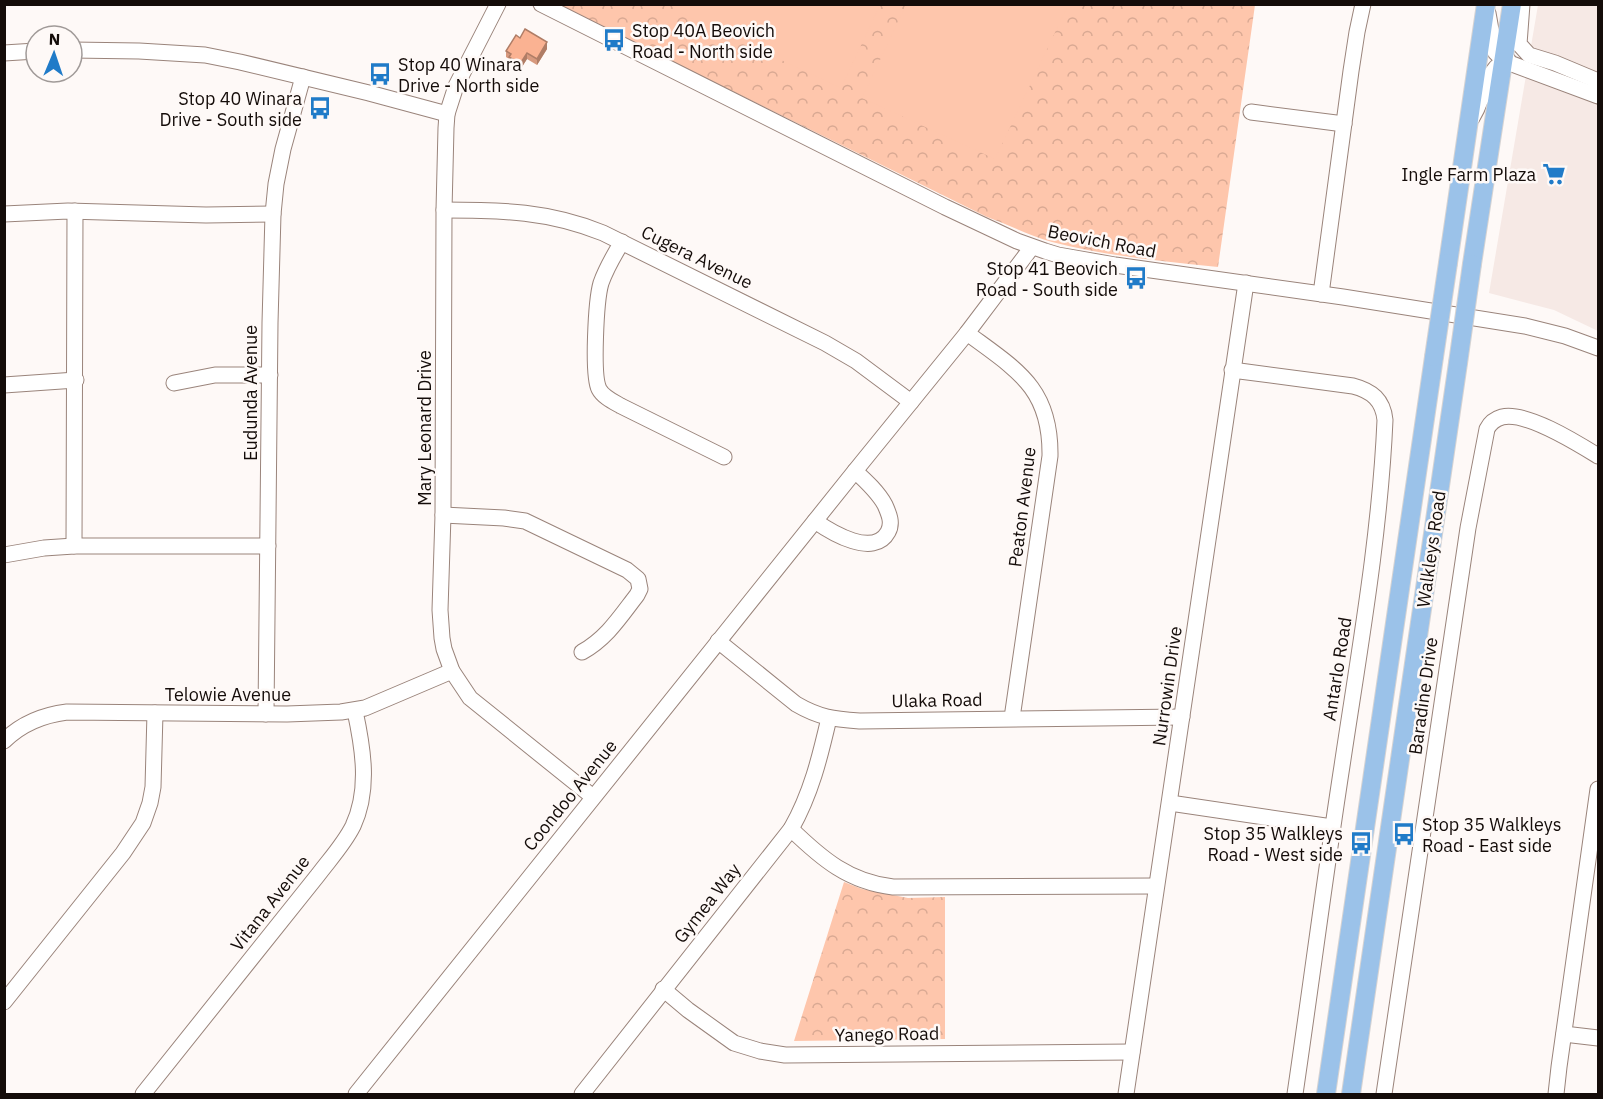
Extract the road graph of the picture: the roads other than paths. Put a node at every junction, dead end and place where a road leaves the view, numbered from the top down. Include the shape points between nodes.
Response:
1 (498, 4) edge
2 (541, 4) edge
3 (1363, 4) edge
4 (1486, 4) edge
5 (1512, 4) edge
6 (1522, 4) edge
7 (84, 50) edge
8 (24, 52) edge
9 (4, 53) edge
10 (1529, 55) junction
11 (1504, 61) junction
12 (303, 77) junction
13 (1599, 81) edge
14 (1599, 96) edge
15 (1251, 112) dead end
16 (447, 114) junction
17 (1344, 124) junction
18 (1469, 124) junction
19 (444, 210) junction
20 (75, 211) junction
21 (4, 214) edge
22 (273, 214) junction
23 (622, 242) junction
24 (1032, 247) junction
25 (1246, 283) junction
26 (1321, 294) junction
27 (967, 333) junction
28 (1599, 348) edge
29 (1232, 370) junction
30 (270, 375) junction
31 (76, 380) junction
32 (174, 383) dead end
33 (4, 385) edge
34 (911, 402) junction
35 (1599, 456) edge
36 (724, 457) dead end
37 (855, 471) junction
38 (443, 515) junction
39 (815, 521) junction
40 (75, 546) junction
41 (268, 546) junction
42 (4, 555) edge
43 (718, 641) junction
44 (582, 652) dead end
45 (452, 671) junction
46 (355, 711) junction
47 (155, 713) junction
48 (266, 714) junction
49 (1182, 717) junction
50 (829, 718) junction
51 (1012, 718) junction
52 (4, 741) edge
53 (1599, 789) edge
54 (593, 797) junction
55 (1170, 802) junction
56 (1332, 827) junction
57 (790, 829) junction
58 (1156, 886) junction
59 (663, 989) junction
60 (4, 1002) edge
61 (1564, 1034) junction
62 (1599, 1038) edge
63 (1132, 1052) junction
64 (143, 1095) edge
65 (356, 1095) edge
66 (582, 1095) edge
67 (1126, 1095) edge
68 (1295, 1095) edge
69 (1326, 1095) edge
70 (1351, 1095) edge
71 (1384, 1095) edge
72 (1556, 1095) edge

1 - 16 street, Mary Leonard Drive via 456,86
2 - 24 street, Beovich Road
3 - 17 street
4 - 11 street via 1495,52
4 - 18 main road, Walkleys Road
5 - 11 main road, Walkleys Road
6 - 10 street via 1519,44
7 - 12 street via 205,55
8 - 9 street
10 - 11 street
10 - 13 street
11 - 14 street
11 - 18 street via 1491,72
11 - 70 main road, Walkleys Road, bridge
12 - 16 street
12 - 22 street, Eudunda Avenue via 283,149
15 - 17 street
16 - 19 street, Mary Leonard Drive
17 - 26 street
18 - 69 main road, Walkleys Road, bridge
19 - 23 street, Cugera Avenue via 550,216
19 - 38 street, Mary Leonard Drive
20 - 21 street
20 - 22 street
20 - 31 street
22 - 30 street, Eudunda Avenue
23 - 34 street, Cugera Avenue via 825,343
23 - 36 street via 605,274 597,302 598,387 621,406
24 - 25 street, Beovich Road via 1082,260
24 - 27 street, Coondoo Avenue
25 - 26 street, Beovich Road
25 - 29 street, Nurrowin Drive
26 - 28 street, Beovich Road via 1525,326
27 - 34 street, Coondoo Avenue
27 - 51 street, Peaton Avenue via 1030,386 1043,407 1049,430 1050,456
29 - 49 street, Nurrowin Drive
29 - 56 street, Antarlo Road via 1365,389 1384,412 1375,540
30 - 32 street via 215,375
30 - 41 street, Eudunda Avenue
31 - 33 street
31 - 40 street
34 - 37 street, Coondoo Avenue
35 - 71 street, Baradine Drive via 1522,418 1502,417 1487,429 1468,528
37 - 39 street, Coondoo Avenue
37 - 39 street via 885,505 891,521 882,540 866,544
38 - 44 street via 525,521 638,579 637,595 607,634
38 - 45 street, Mary Leonard Drive via 441,626
39 - 43 street, Coondoo Avenue
40 - 41 street
40 - 42 street
41 - 48 street, Eudunda Avenue
43 - 50 street, Ulaka Road via 796,704
43 - 54 street, Coondoo Avenue
45 - 46 street, Telowie Avenue
45 - 54 street, Mary Leonard Drive via 478,705
46 - 48 street, Telowie Avenue
46 - 64 street, Vitana Avenue via 363,771 353,826
47 - 48 street, Telowie Avenue
47 - 52 street, Telowie Avenue via 58,713 23,725
47 - 60 street via 153,787 142,823 123,853
49 - 51 street, Ulaka Road
49 - 55 street, Nurrowin Drive
50 - 51 street, Ulaka Road
50 - 57 street, Gymea Way via 814,778
53 - 61 street
54 - 65 street, Coondoo Avenue
55 - 56 street
55 - 58 street, Nurrowin Drive
56 - 68 street, Antarlo Road
57 - 58 street via 835,867 882,886
57 - 59 street, Gymea Way
58 - 63 street, Nurrowin Drive
59 - 63 street, Yanego Road via 725,1038 778,1055
59 - 66 street, Gymea Way
61 - 62 street
61 - 72 street
63 - 67 street, Nurrowin Drive

